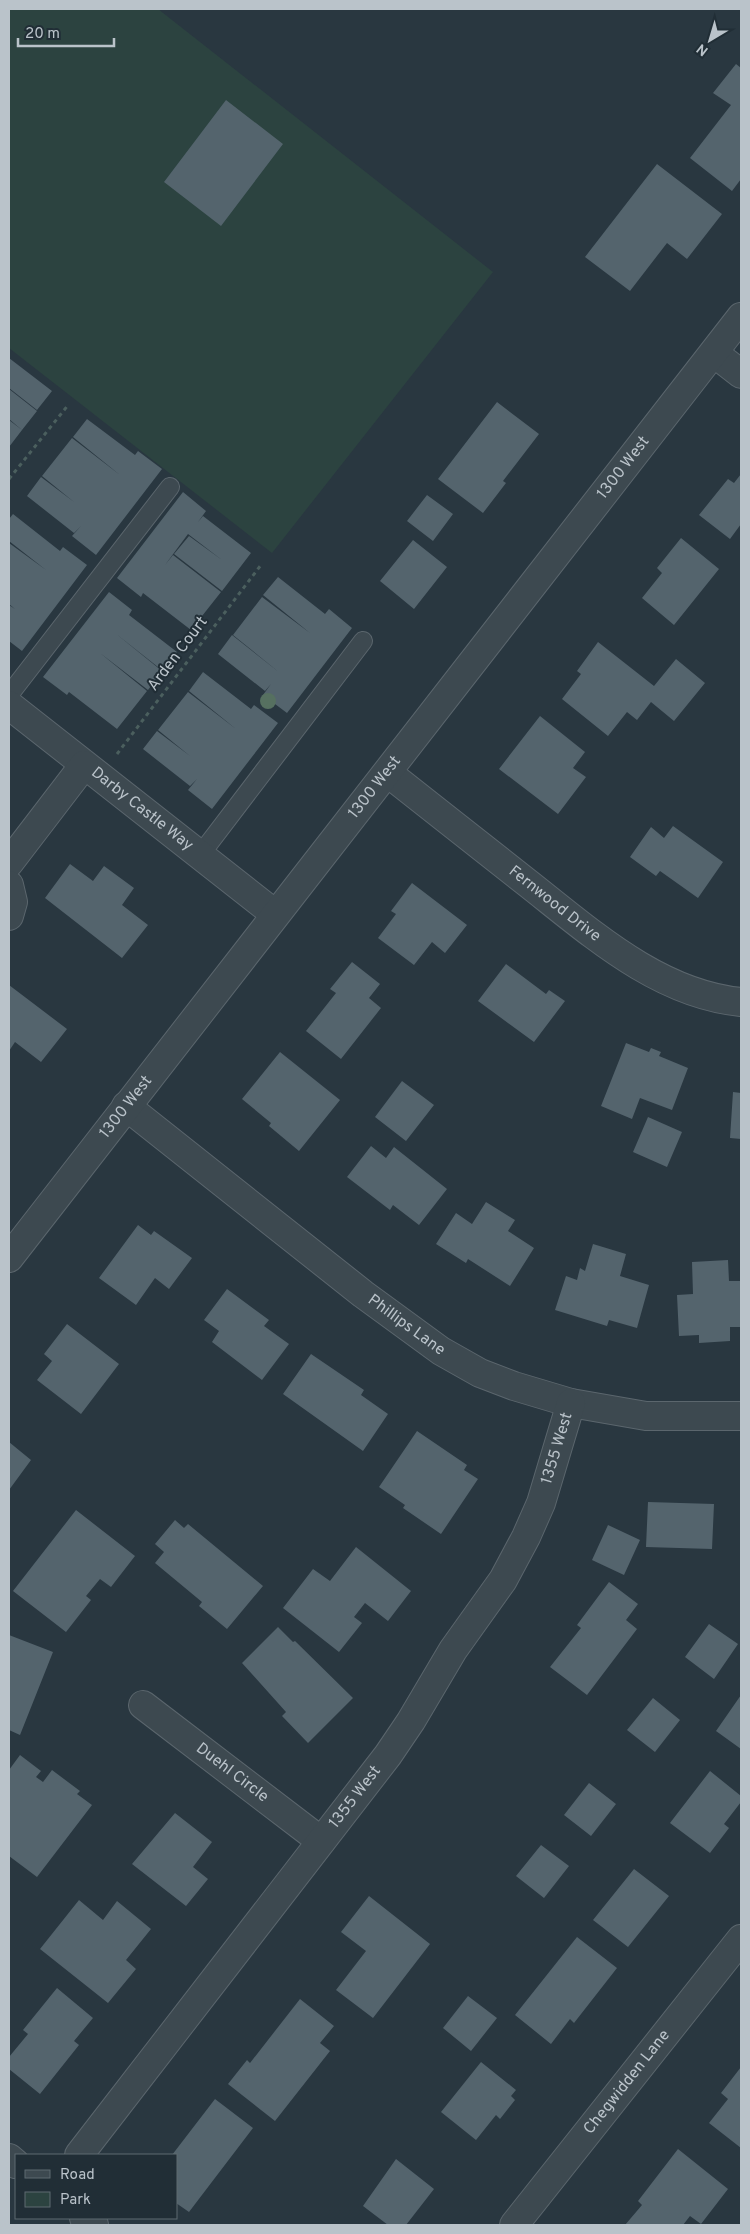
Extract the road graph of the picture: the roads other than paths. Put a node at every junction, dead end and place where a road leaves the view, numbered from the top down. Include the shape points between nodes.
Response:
1 (741, 317) edge
2 (714, 353) junction
3 (741, 374) edge
4 (170, 487) dead end
5 (363, 642) dead end
6 (9, 695) edge
7 (9, 705) edge
8 (84, 764) junction
9 (388, 773) junction
10 (200, 855) junction
11 (9, 863) edge
12 (9, 886) edge
13 (275, 914) junction
14 (9, 916) edge
15 (741, 1002) edge
16 (126, 1106) junction
17 (9, 1258) edge
18 (570, 1403) junction
19 (741, 1416) edge
20 (143, 1705) dead end
21 (321, 1841) junction
22 (741, 1939) edge
23 (81, 2154) edge
24 (514, 2225) edge

1 - 2 street, 1300 West
2 - 3 street
2 - 9 street, 1300 West
4 - 6 lane
5 - 10 lane
7 - 8 street, Darby Castle Way
8 - 10 street, Darby Castle Way
8 - 11 street
9 - 13 street, 1300 West
9 - 15 street, Fernwood Drive via 607,946 664,980 722,1000
10 - 13 street, Darby Castle Way
12 - 14 street via 13,902
13 - 16 street, 1300 West
16 - 17 street, 1300 West
16 - 18 street, Phillips Lane via 363,1294 441,1351 480,1373
18 - 19 street, Phillips Lane via 646,1416
18 - 21 street, 1355 West via 541,1503 503,1580 452,1650 388,1755
20 - 21 street, Duehl Circle
21 - 23 street, 1355 West
22 - 24 street, Chegwidden Lane

